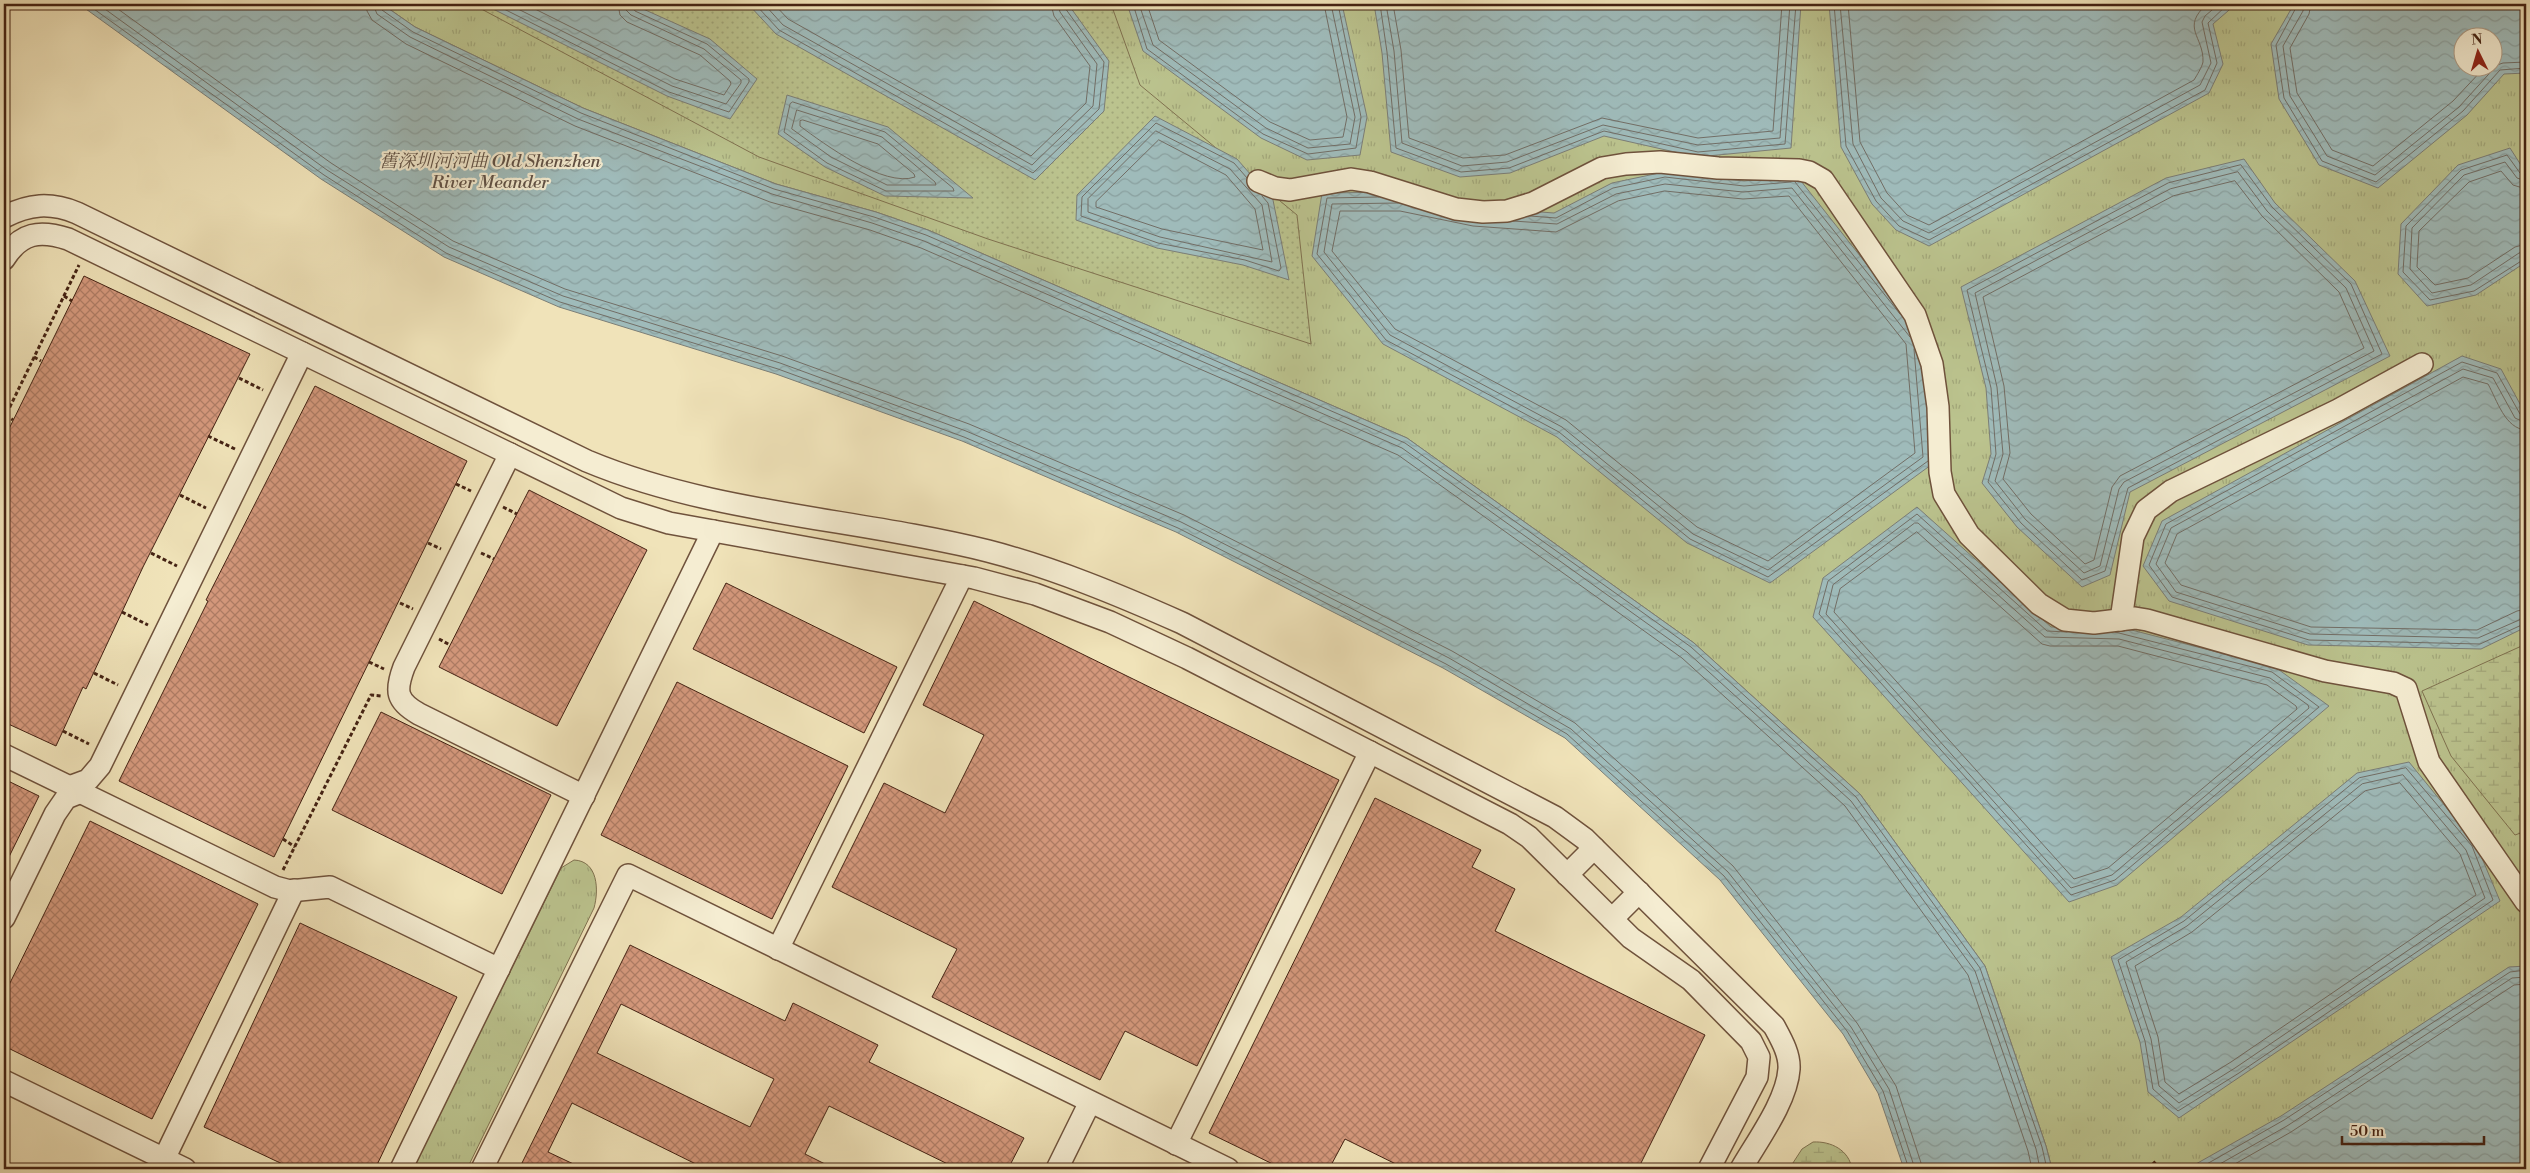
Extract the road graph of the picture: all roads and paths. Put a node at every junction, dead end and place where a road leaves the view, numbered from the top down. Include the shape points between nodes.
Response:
1 (1258, 181) dead end
2 (4, 216) edge
3 (87, 248) junction
4 (4, 259) edge
5 (64, 296) junction
6 (72, 301) dead end
7 (302, 353) junction
8 (34, 357) junction
9 (41, 361) dead end
10 (2422, 364) dead end
11 (5, 417) edge
12 (13, 420) dead end
13 (510, 454) junction
14 (859, 526) junction
15 (713, 531) junction
16 (891, 532) junction
17 (854, 557) junction
18 (887, 562) junction
19 (962, 576) junction
20 (2121, 620) junction
21 (401, 699) junction
22 (1370, 752) junction
23 (4, 755) edge
24 (75, 789) junction
25 (584, 796) junction
26 (283, 839) dead end
27 (295, 846) junction
28 (1594, 848) junction
29 (1567, 875) junction
30 (285, 888) junction
31 (1639, 892) junction
32 (2526, 902) edge
33 (4, 918) edge
34 (1612, 919) junction
35 (778, 949) junction
36 (499, 969) junction
37 (4, 1081) edge
38 (1090, 1102) junction
39 (1176, 1144) junction
40 (164, 1159) junction
41 (2156, 1161) dead end
42 (185, 1169) edge
43 (400, 1169) edge
44 (482, 1169) edge
45 (1057, 1169) edge
46 (1228, 1169) edge
47 (1709, 1169) edge
48 (1741, 1169) edge
49 (2148, 1169) edge

1 - 20 lane via 1290,190 1351,179 1456,209 1483,212 1507,211 1533,203 1602,168 1626,164 1660,162 1809,172 1823,180 1916,315 1932,364 1944,494 1969,535 2040,604 2065,620 2094,623
2 - 14 lane via 42,204 77,213 587,461 633,479 683,493
3 - 4 lane via 57,235 37,233 17,243
3 - 5 path
3 - 7 lane
5 - 6 path
5 - 8 path
7 - 13 lane
7 - 24 lane via 100,766
8 - 9 path
8 - 11 path
10 - 20 lane via 2338,410 2171,491 2146,510 2133,537
11 - 12 path
13 - 15 lane via 622,508 669,523
13 - 21 lane via 404,667 398,683
14 - 16 lane
14 - 17 lane
15 - 17 lane
15 - 25 lane
16 - 18 lane
16 - 28 lane via 988,551 1122,598 1182,623 1555,817
17 - 18 lane
18 - 19 lane
19 - 22 lane via 1035,594 1110,622
19 - 35 lane
20 - 32 lane via 2147,620 2324,670 2393,683 2406,689 2430,762
21 - 25 lane via 419,714
21 - 27 path via 371,695
22 - 29 lane via 1520,830
22 - 39 lane
23 - 24 lane
24 - 30 lane
24 - 33 lane via 58,809
25 - 36 lane
26 - 27 path
27 - 30 path
28 - 29 lane
28 - 31 lane
29 - 34 lane
30 - 36 lane via 330,887
30 - 40 lane
31 - 34 lane
31 - 48 lane via 1774,1026 1786,1050 1789,1068 1784,1091
34 - 47 lane via 1631,938 1691,980 1757,1049 1760,1068 1757,1077
35 - 38 lane
35 - 44 lane via 628,875
36 - 43 lane
37 - 40 lane
38 - 39 lane
38 - 45 lane
39 - 46 lane
40 - 42 lane
41 - 49 path

